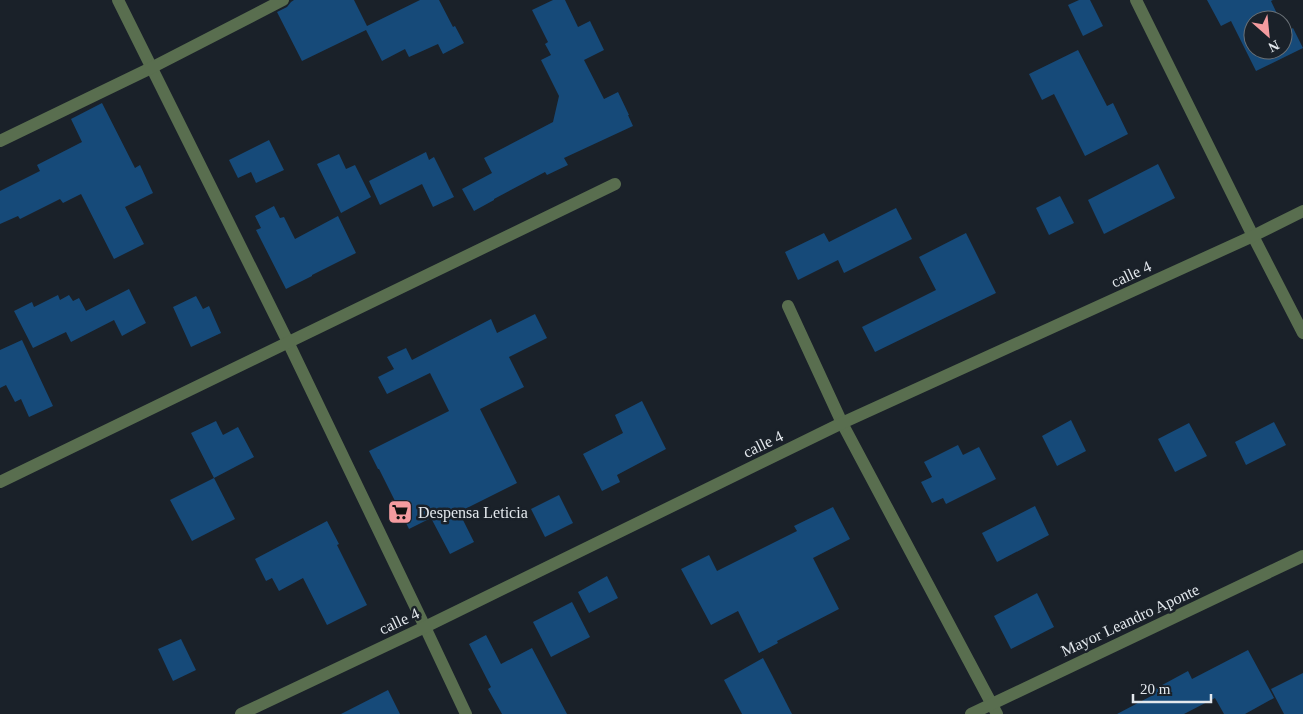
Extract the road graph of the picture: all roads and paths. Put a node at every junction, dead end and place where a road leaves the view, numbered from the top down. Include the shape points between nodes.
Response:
1 (118, 0) edge
2 (282, 0) edge
3 (1136, 0) edge
4 (151, 68) junction
5 (0, 142) edge
6 (615, 184) dead end
7 (1303, 211) edge
8 (1252, 236) junction
9 (788, 306) dead end
10 (1303, 333) edge
11 (288, 342) junction
12 (842, 423) junction
13 (0, 482) edge
14 (1303, 556) edge
15 (425, 627) junction
16 (994, 709) edge
17 (240, 714) edge
18 (466, 714) edge
19 (971, 714) edge

1 - 4 street
2 - 4 street
3 - 8 street
4 - 5 street
4 - 11 street
6 - 11 street
7 - 8 street, calle 4
8 - 10 street
8 - 12 street, calle 4
9 - 12 street
11 - 13 street
11 - 15 street
12 - 15 street, calle 4
12 - 16 street
14 - 16 street, Mayor Leandro Aponte
15 - 17 street, calle 4
15 - 18 street
16 - 19 street, Mayor Leandro Aponte

